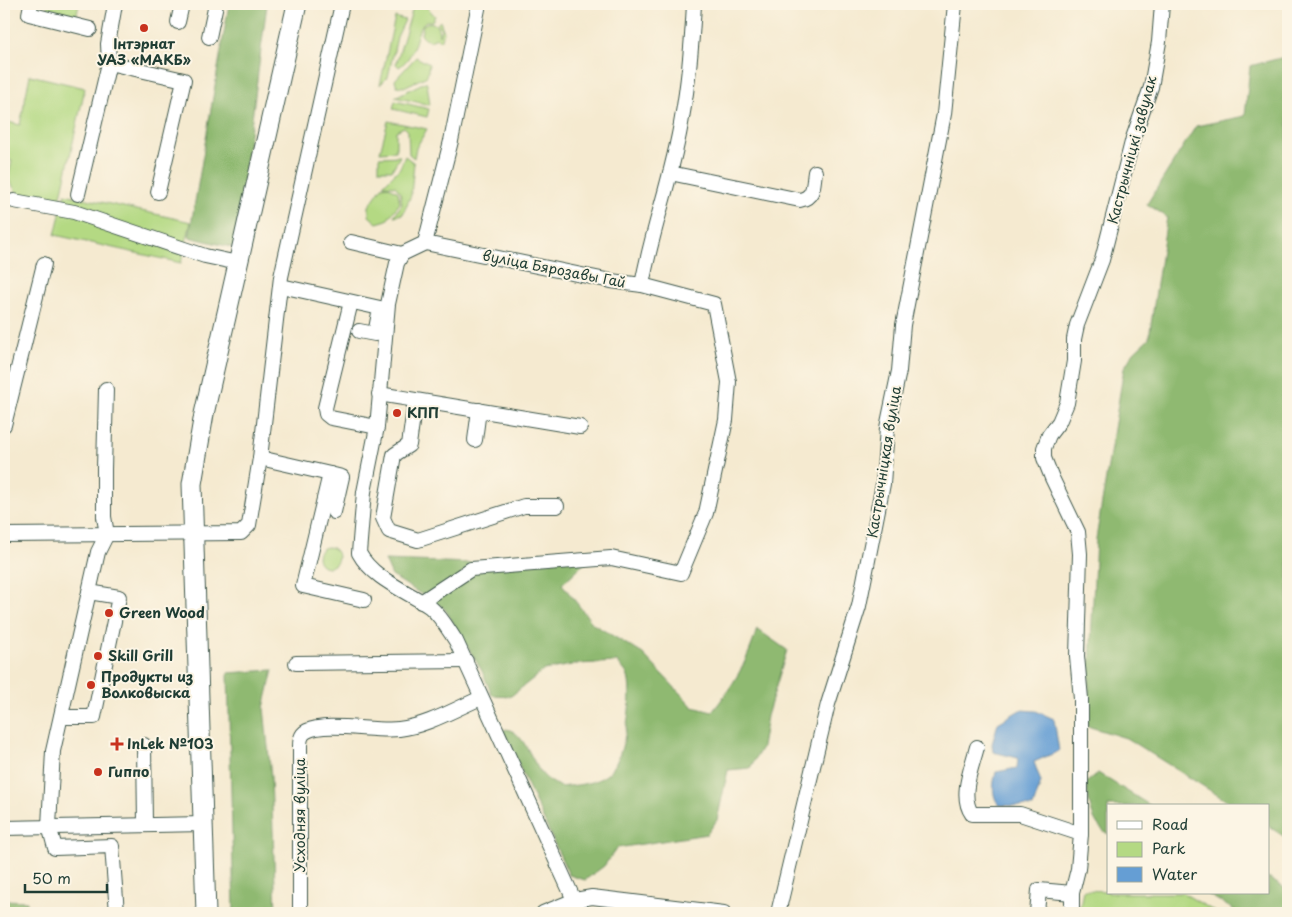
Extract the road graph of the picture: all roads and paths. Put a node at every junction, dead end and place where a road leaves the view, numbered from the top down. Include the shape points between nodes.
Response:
1 (32, 4) edge
2 (115, 4) edge
3 (182, 4) edge
4 (216, 4) edge
5 (297, 4) edge
6 (342, 4) edge
7 (479, 4) edge
8 (694, 4) edge
9 (955, 4) edge
10 (1162, 4) edge
11 (178, 22) dead end
12 (90, 28) dead end
13 (208, 37) dead end
14 (109, 63) junction
15 (815, 172) dead end
16 (670, 173) junction
17 (158, 192) dead end
18 (78, 194) dead end
19 (14, 201) dead end
20 (351, 242) dead end
21 (425, 242) junction
22 (402, 254) junction
23 (238, 263) junction
24 (44, 264) dead end
25 (281, 286) junction
26 (642, 286) junction
27 (351, 302) junction
28 (359, 331) dead end
29 (106, 389) dead end
30 (379, 394) junction
31 (415, 401) junction
32 (479, 410) junction
33 (4, 425) edge
34 (377, 427) junction
35 (580, 427) dead end
36 (475, 440) dead end
37 (260, 458) junction
38 (330, 474) junction
39 (557, 506) dead end
40 (334, 512) dead end
41 (192, 532) junction
42 (107, 534) junction
43 (4, 535) edge
44 (89, 592) junction
45 (364, 600) dead end
46 (422, 602) junction
47 (466, 661) junction
48 (296, 663) dead end
49 (481, 698) junction
50 (61, 717) junction
51 (144, 746) dead end
52 (977, 747) dead end
53 (145, 824) junction
54 (204, 824) junction
55 (49, 826) junction
56 (4, 828) edge
57 (1082, 834) junction
58 (1072, 894) junction
59 (575, 900) junction
60 (117, 913) edge
61 (206, 913) edge
62 (300, 913) edge
63 (542, 913) edge
64 (580, 913) edge
65 (724, 913) edge
66 (778, 913) edge
67 (1036, 913) edge
68 (1072, 913) edge

1 - 12 street via 29,14
2 - 14 street via 108,44
3 - 11 street
4 - 13 street
5 - 23 main road
6 - 25 street
7 - 21 street via 451,141
8 - 16 street, вуліца Бярозавы Гай via 682,118
9 - 66 street, Кастрычніцкая вуліца via 944,114 903,325 899,371 887,428 883,484 859,606 828,704
10 - 57 street, Кастрычніцкі завулак via 1160,42 1151,87 1102,260 1074,339 1074,361 1066,403 1044,448 1044,458 1078,532 1077,656 1081,699
14 - 17 street via 184,80
14 - 18 street
15 - 16 street via 812,194 800,200
16 - 26 street, вуліца Бярозавы Гай
19 - 23 street via 74,212 205,256
20 - 22 street
21 - 22 street
21 - 26 street, вуліца Бярозавы Гай
22 - 30 street via 388,304
23 - 41 main road via 197,447 192,484
24 - 33 street
25 - 27 street
25 - 37 street
26 - 46 street via 714,304 729,382 726,420 706,514 681,573 611,558 471,569
27 - 28 street via 380,308 375,334
27 - 34 street via 326,414 331,418
29 - 42 street via 104,517
30 - 31 street
30 - 34 street
31 - 32 street
31 - 39 street via 409,445 394,455 383,518 389,531 418,540 524,506
32 - 35 street
32 - 36 street
34 - 46 street via 364,492 359,553 362,560 382,577
37 - 38 street
37 - 41 street via 249,525 244,531
38 - 40 street via 342,477
38 - 45 street via 303,586
41 - 42 street
41 - 54 main road
42 - 43 street
42 - 44 street via 98,552
44 - 50 street
44 - 50 street via 119,597 94,717
46 - 47 street via 444,622
47 - 48 street
47 - 49 street
49 - 59 street
49 - 62 street, Усходняя вуліца via 411,727 318,728 306,731 301,737
50 - 55 street via 52,751
51 - 53 street
52 - 57 street via 967,790 967,807 972,814 1020,814
53 - 54 street
53 - 55 street
54 - 61 main road
55 - 56 street
55 - 60 street via 55,848 112,846
57 - 58 street, Кастрычніцкі завулак
58 - 67 street via 1039,890
58 - 68 street, Кастрычніцкі завулак
59 - 63 street
59 - 64 street
59 - 65 street via 592,897

